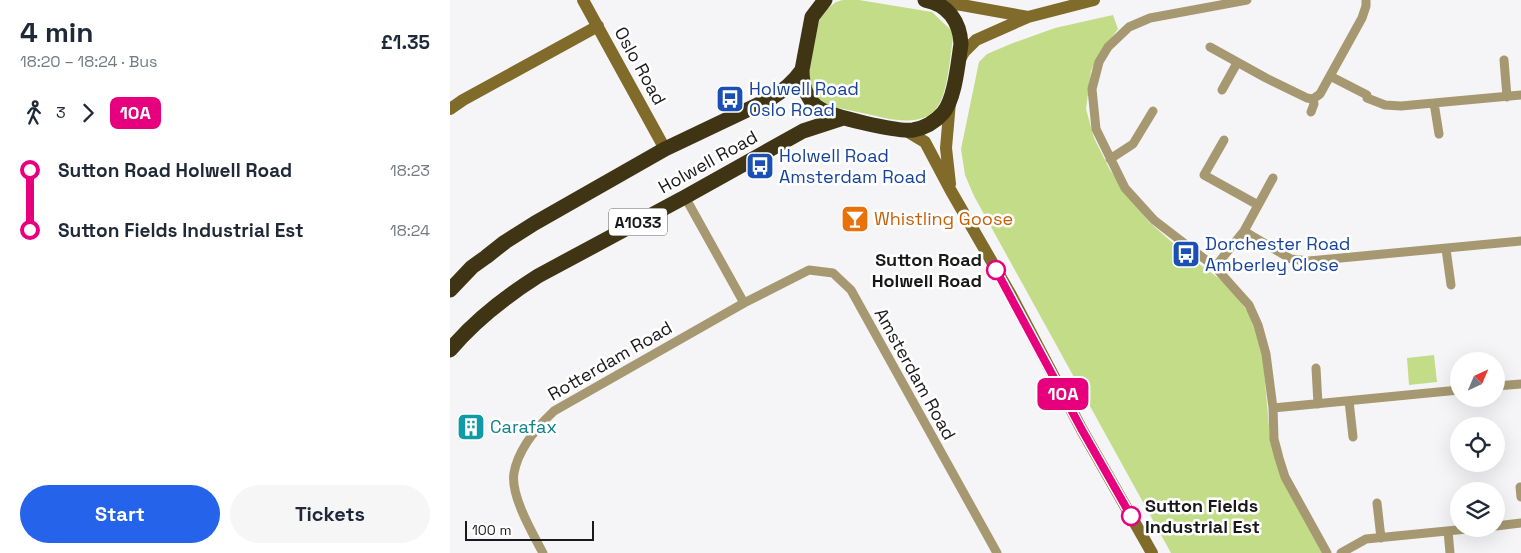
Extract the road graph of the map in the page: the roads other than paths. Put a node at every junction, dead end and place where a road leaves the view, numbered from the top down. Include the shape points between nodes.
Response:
1 (584, 0) edge
2 (812, 0) edge
3 (825, 0) edge
4 (1094, 0) edge
5 (1248, 0) edge
6 (1366, 0) edge
7 (928, 1) edge
8 (812, 17) junction
9 (1028, 17) junction
10 (598, 26) junction
11 (1210, 47) dead end
12 (959, 60) junction
13 (1504, 60) dead end
14 (1237, 63) junction
15 (802, 70) junction
16 (1330, 76) junction
17 (1222, 90) dead end
18 (1521, 95) edge
19 (1507, 97) junction
20 (1313, 99) junction
21 (950, 102) junction
22 (1434, 103) junction
23 (450, 109) edge
24 (1153, 111) dead end
25 (1311, 112) dead end
26 (843, 118) junction
27 (905, 130) junction
28 (1439, 134) dead end
29 (1224, 140) dead end
30 (665, 149) junction
31 (1110, 159) junction
32 (1273, 178) dead end
33 (950, 191) junction
34 (685, 197) junction
35 (1258, 205) junction
36 (1244, 231) junction
37 (1521, 241) edge
38 (1446, 249) junction
39 (1215, 267) junction
40 (1451, 285) dead end
41 (450, 290) edge
42 (744, 303) junction
43 (450, 350) edge
44 (1316, 368) dead end
45 (1521, 384) edge
46 (1505, 385) edge
47 (1450, 391) edge
48 (1349, 401) junction
49 (1318, 404) junction
50 (1273, 408) junction
51 (1353, 437) dead end
52 (1520, 487) dead end
53 (1521, 497) edge
54 (1377, 503) dead end
55 (1521, 523) edge
56 (1505, 525) edge
57 (1448, 531) joint
58 (1381, 538) junction
59 (543, 553) edge
60 (997, 553) edge
61 (1152, 553) edge
62 (1327, 553) edge
63 (1341, 553) edge
64 (1450, 553) edge

1 - 10 street, Oslo Road
2 - 8 highway
3 - 8 highway
4 - 9 street
5 - 31 street via 1150,18 1129,27 1108,47 1099,62 1092,89 1096,129
6 - 16 street via 1362,18
7 - 9 street
7 - 12 highway via 955,19 961,44
8 - 15 highway
9 - 12 street via 976,40
10 - 23 street
10 - 30 street, Oslo Road
11 - 14 street
12 - 21 highway
13 - 19 street
14 - 17 street
14 - 20 street
15 - 26 highway via 805,88 813,103 827,113
15 - 30 highway, Holwell Road / A1033 via 786,89 770,99
16 - 20 street via 1320,94
16 - 22 street via 1367,95 1367,98 1385,104
18 - 19 street
19 - 22 street
20 - 25 street
21 - 27 highway via 930,124
21 - 33 street via 946,148
22 - 28 street
24 - 31 street via 1133,144
26 - 27 highway
26 - 34 highway, Holwell Road / A1033 via 803,131
27 - 33 street via 926,142
29 - 35 street via 1204,175
30 - 41 highway, Holwell Road / A1033 via 504,242 472,267
31 - 39 street via 1125,188 1155,222
32 - 35 street
33 - 61 street via 1011,295
34 - 42 street
34 - 43 highway, Holwell Road / A1033 via 524,285 483,316
35 - 36 street
36 - 38 street via 1291,259 1309,261
36 - 39 street
37 - 38 street
38 - 40 street
39 - 50 street via 1248,305 1258,325 1266,354
42 - 59 street, Rotterdam Road via 554,411 541,423 523,448 514,474 515,490 526,520
42 - 60 street, Amsterdam Road via 809,270 833,273 850,290
44 - 49 street
45 - 46 street
47 - 48 street
48 - 49 street
48 - 51 street
49 - 50 street
50 - 62 street via 1274,439 1285,477
52 - 53 street
54 - 58 street
55 - 56 street
57 - 58 street
57 - 64 street
58 - 63 street via 1366,539

